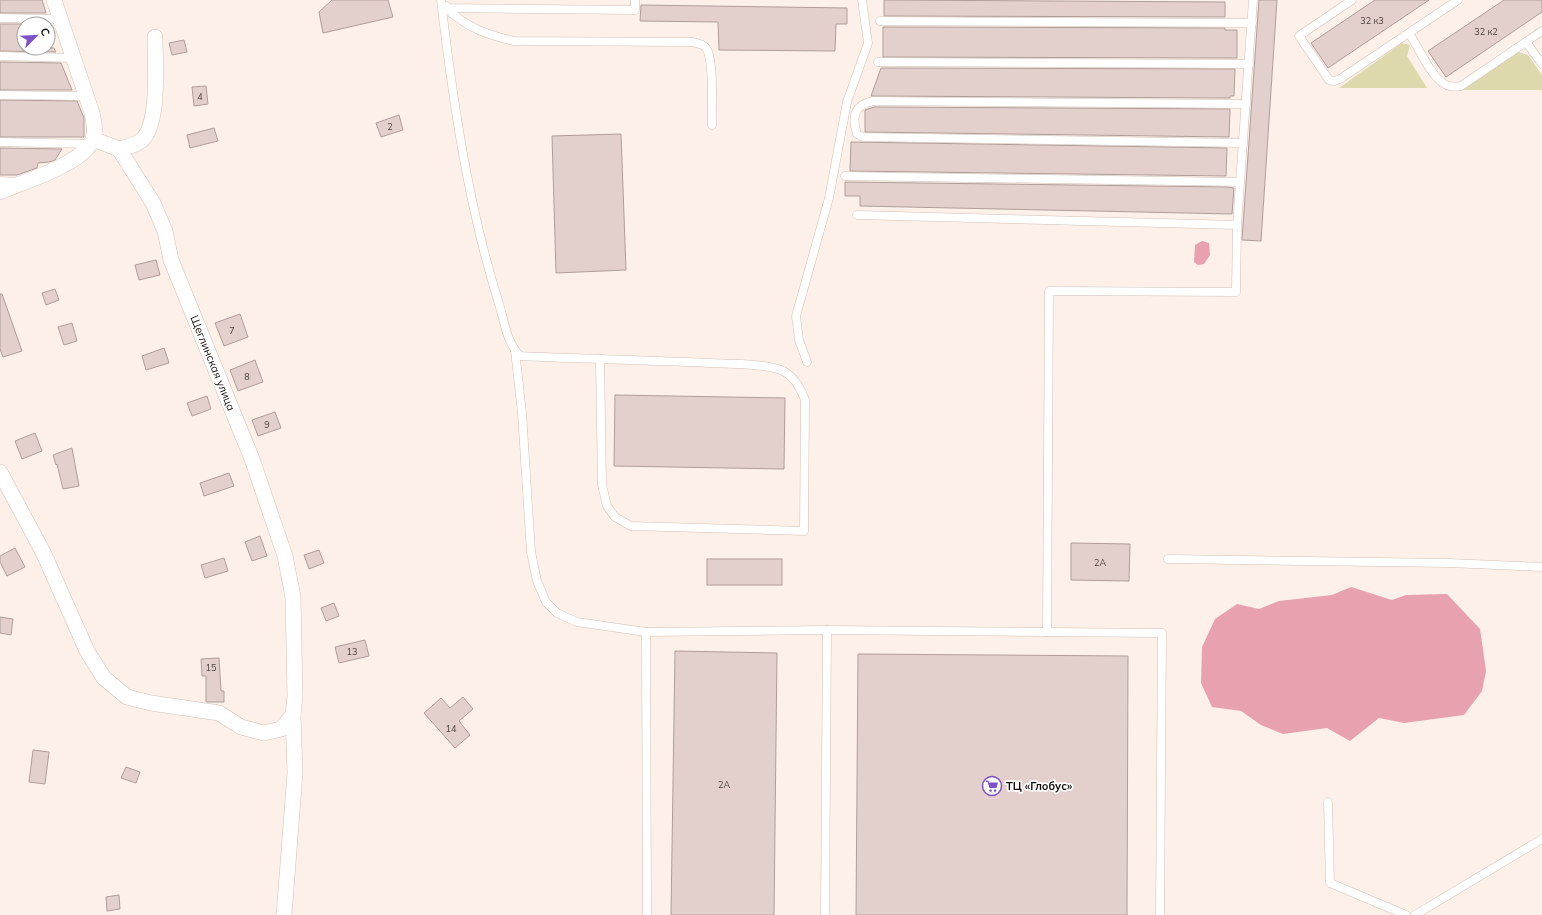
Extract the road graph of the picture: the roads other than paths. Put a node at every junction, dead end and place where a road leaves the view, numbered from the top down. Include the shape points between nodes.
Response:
1 (54, 0) edge
2 (635, 0) edge
3 (862, 0) edge
4 (1254, 0) edge
5 (1352, 0) edge
6 (1458, 0) edge
7 (443, 2) edge
8 (0, 18) edge
9 (60, 19) junction
10 (880, 20) dead end
11 (1252, 23) junction
12 (1542, 31) edge
13 (1409, 33) junction
14 (155, 37) dead end
15 (1526, 42) junction
16 (0, 56) edge
17 (73, 58) junction
18 (878, 62) dead end
19 (1249, 64) junction
20 (1542, 64) edge
21 (0, 95) edge
22 (86, 96) junction
23 (1246, 104) junction
24 (712, 125) dead end
25 (92, 141) junction
26 (0, 142) edge
27 (1243, 143) junction
28 (119, 149) junction
29 (845, 176) dead end
30 (0, 181) edge
31 (23, 182) junction
32 (1240, 182) junction
33 (0, 192) edge
34 (858, 216) dead end
35 (1237, 225) junction
36 (515, 350) junction
37 (600, 359) junction
38 (807, 362) dead end
39 (1, 481) edge
40 (1168, 559) dead end
41 (1542, 567) edge
42 (827, 630) junction
43 (646, 632) junction
44 (1047, 632) junction
45 (293, 716) junction
46 (1328, 802) dead end
47 (1542, 839) edge
48 (284, 915) edge
49 (646, 915) edge
50 (825, 915) edge
51 (1160, 915) edge
52 (1406, 915) edge
53 (1415, 915) edge

1 - 9 street
2 - 7 lane via 635,10
3 - 38 lane via 868,43 847,102 829,198 796,316 799,340
4 - 11 lane
5 - 13 lane via 1299,36 1329,80 1340,79
6 - 13 lane
7 - 24 lane via 458,19 473,28 491,36 514,41 700,44 706,48 711,64
7 - 36 lane via 451,88 475,212 488,269 511,346
8 - 9 lane
9 - 17 street
10 - 11 lane
11 - 19 lane
12 - 15 lane
13 - 15 lane via 1436,76 1443,84 1455,87 1461,86
14 - 28 street via 154,107 151,125 142,139 133,146
15 - 20 lane
16 - 17 lane
17 - 22 street
18 - 19 lane
19 - 23 lane
21 - 22 lane
22 - 25 street via 94,126
23 - 27 lane
23 - 27 lane via 874,100 863,103 857,110 854,126 857,134 863,137
25 - 26 lane
25 - 28 street
25 - 31 street via 66,164
27 - 32 lane
28 - 45 street, Щеглинская улица via 152,203 165,231 171,260 252,459 285,556 293,597
29 - 32 lane
30 - 31 lane
31 - 33 street
32 - 35 lane
34 - 35 lane
35 - 44 lane via 1236,292 1049,291
36 - 37 lane via 520,356
36 - 43 lane via 522,413 531,552 546,602 557,613 577,622
37 - 37 lane via 602,485 607,506 615,517 631,526 804,531 805,400 789,375 780,370 751,365
39 - 45 street via 43,552 87,651 104,678 127,697 219,713 241,727 264,733 281,730
40 - 41 lane via 1449,563
42 - 43 lane
42 - 44 lane
42 - 50 lane
43 - 49 lane
44 - 51 lane via 1162,633
45 - 48 street, Щеглинская улица via 295,773
46 - 52 lane via 1330,883
47 - 53 lane

